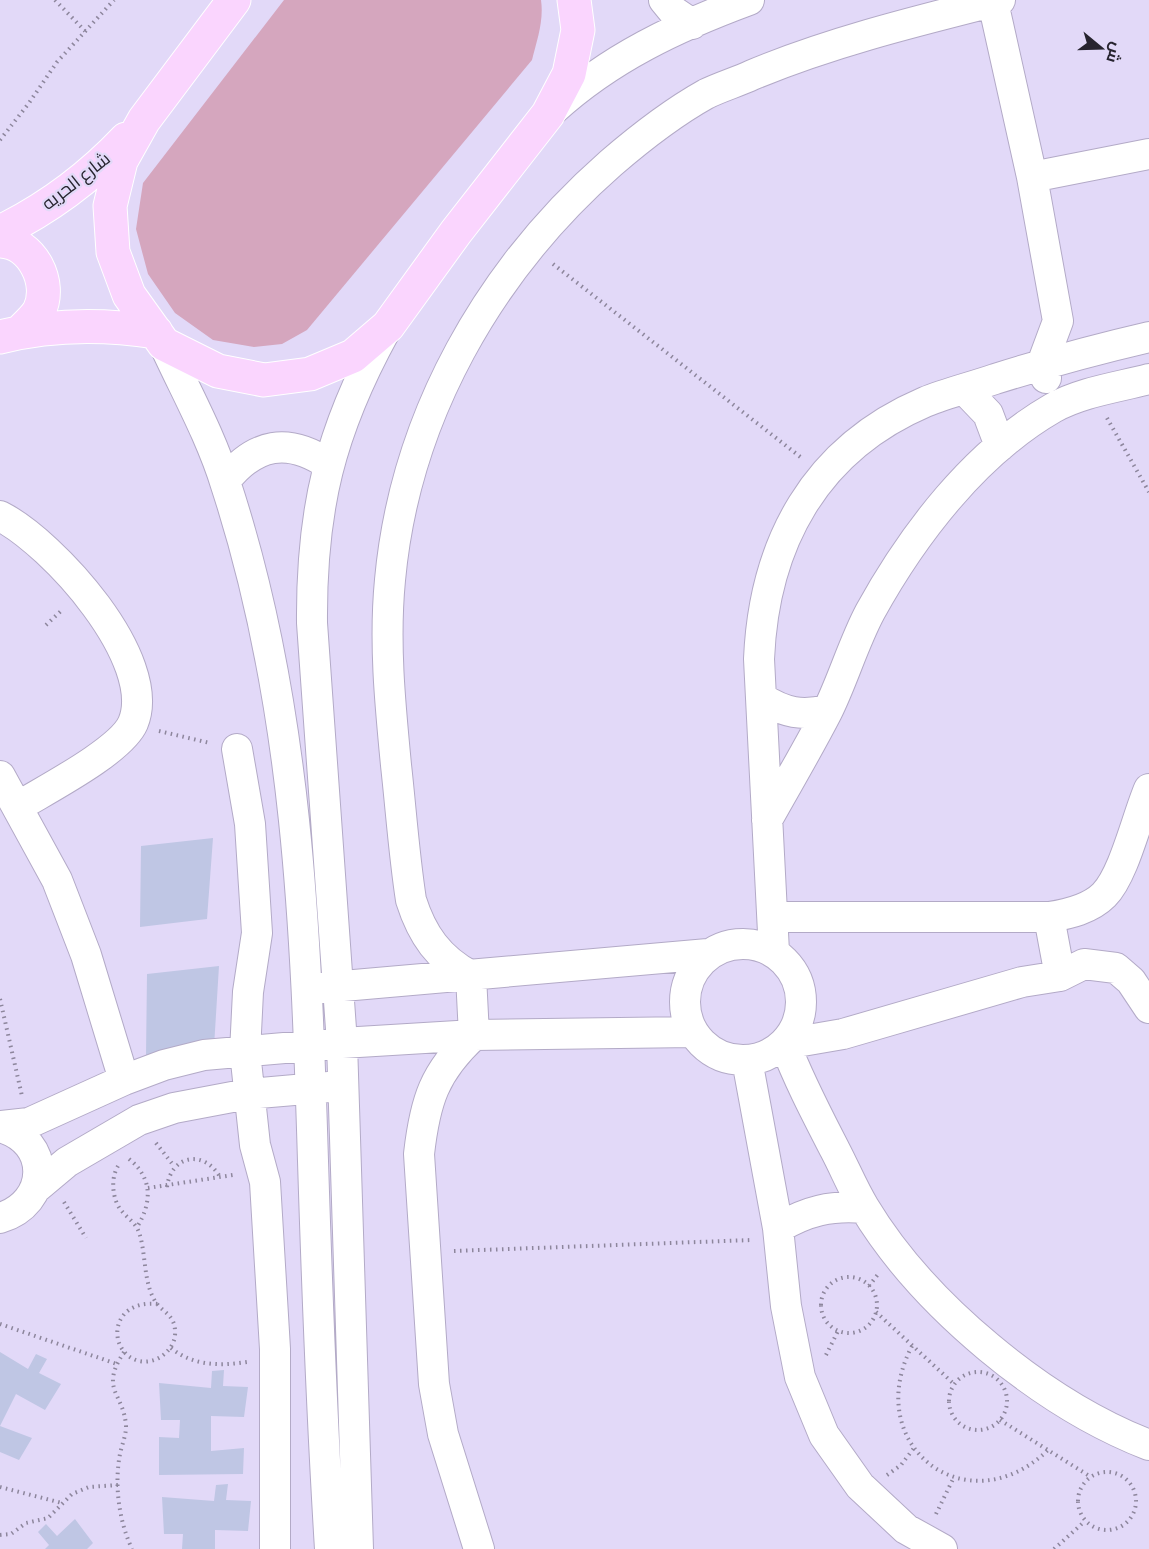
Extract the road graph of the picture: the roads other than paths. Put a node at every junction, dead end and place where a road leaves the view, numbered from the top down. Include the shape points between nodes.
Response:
1 (234, 0) edge
2 (574, 0) edge
3 (664, 0) edge
4 (748, 0) edge
5 (996, 1) edge
6 (692, 24) junction
7 (548, 114) junction
8 (144, 120) junction
9 (1149, 154) edge
10 (1032, 177) junction
11 (0, 232) edge
12 (0, 241) edge
13 (1058, 321) junction
14 (388, 326) junction
15 (10, 334) edge
16 (1149, 337) edge
17 (160, 338) junction
18 (1091, 350) junction
19 (1042, 364) junction
20 (1149, 379) edge
21 (964, 389) junction
22 (1098, 392) junction
23 (1055, 407) junction
24 (1000, 446) junction
25 (328, 464) junction
26 (225, 481) junction
27 (0, 516) edge
28 (763, 699) junction
29 (828, 710) junction
30 (237, 749) road end
31 (0, 776) edge
32 (1149, 789) edge
33 (19, 806) junction
34 (767, 820) junction
35 (773, 917) junction
36 (1050, 917) junction
37 (774, 952) junction
38 (708, 954) junction
39 (471, 976) junction
40 (1060, 976) junction
41 (338, 987) junction
42 (307, 989) junction
43 (1149, 1008) edge
44 (693, 1032) junction
45 (474, 1035) junction
46 (342, 1043) junction
47 (785, 1044) junction
48 (309, 1045) junction
49 (245, 1052) junction
50 (747, 1060) junction
51 (124, 1080) junction
52 (344, 1086) junction
53 (311, 1089) junction
54 (248, 1094) junction
55 (10, 1126) edge
56 (42, 1182) junction
57 (864, 1208) junction
58 (4, 1223) edge
59 (779, 1234) junction
60 (1149, 1445) edge
61 (935, 1545) edge
62 (275, 1549) edge
63 (330, 1549) edge
64 (358, 1549) edge
65 (479, 1549) edge

1 - 8 main road
2 - 7 main road via 578,30 569,74
3 - 6 street
4 - 6 street
5 - 10 street
5 - 39 street via 852,40 781,63 706,94 641,137 582,188 529,245 491,297 455,358 427,423 404,499 390,578 386,657 411,900 422,928 439,954
6 - 7 street via 618,59 580,85
7 - 14 main road
8 - 11 main road, شارع الحريه via 100,167 62,197
8 - 17 main road via 121,160 110,206 113,252 129,295
9 - 10 street
10 - 13 street
12 - 15 main road via 9,242 33,257 44,283 39,311
13 - 18 street
13 - 19 street
14 - 17 main road via 353,356 310,374 264,380 218,371
14 - 25 street via 361,375
15 - 17 main road via 115,326
16 - 18 street
17 - 26 street
18 - 19 street
18 - 22 street
19 - 21 street
19 - 23 street
20 - 22 street
21 - 24 street via 988,414
21 - 28 street via 889,420 822,474 783,540 769,578 759,658
22 - 23 street
23 - 24 street
24 - 29 street via 956,491 897,567 870,613
25 - 26 street via 292,447 273,447 238,465
25 - 41 street via 317,516 312,623
26 - 42 street via 261,608 286,738
27 - 33 street via 45,547 85,589 130,668 137,688 132,725 121,739
28 - 29 street via 794,713
28 - 34 street
29 - 34 street
30 - 49 street via 250,824 257,933 248,992
31 - 33 street
32 - 36 street via 1116,880 1104,896 1088,906
33 - 51 street via 57,880 86,955
34 - 35 street
35 - 36 street
35 - 37 street
36 - 40 street
37 - 38 street via 748,943
37 - 47 street via 788,964 801,995 795,1029
38 - 39 street
38 - 44 street via 696,967 686,991 686,1016
39 - 41 street
39 - 45 street
40 - 43 street via 1084,964 1116,968 1131,981
40 - 47 street via 1022,982 843,1034
41 - 42 street
41 - 46 street
42 - 48 street
44 - 45 street
44 - 50 street via 703,1046 718,1055
45 - 46 street
45 - 65 street via 446,1064 428,1099 419,1154 434,1384 443,1434
46 - 48 street
46 - 52 street
47 - 50 street via 761,1058
47 - 57 street
48 - 49 street
48 - 53 street
49 - 51 street via 204,1055
49 - 54 street
50 - 59 street
51 - 55 street
52 - 53 street
52 - 64 street
53 - 54 street
53 - 63 street via 321,1409
54 - 56 street via 174,1108 139,1120
54 - 62 street via 265,1182 275,1349
55 - 56 street via 35,1155
56 - 58 street via 27,1203
57 - 59 street via 819,1209 798,1216
57 - 60 street via 944,1305 990,1348 1040,1386 1094,1419
59 - 61 street via 786,1306 800,1377 824,1435 860,1486 906,1529

